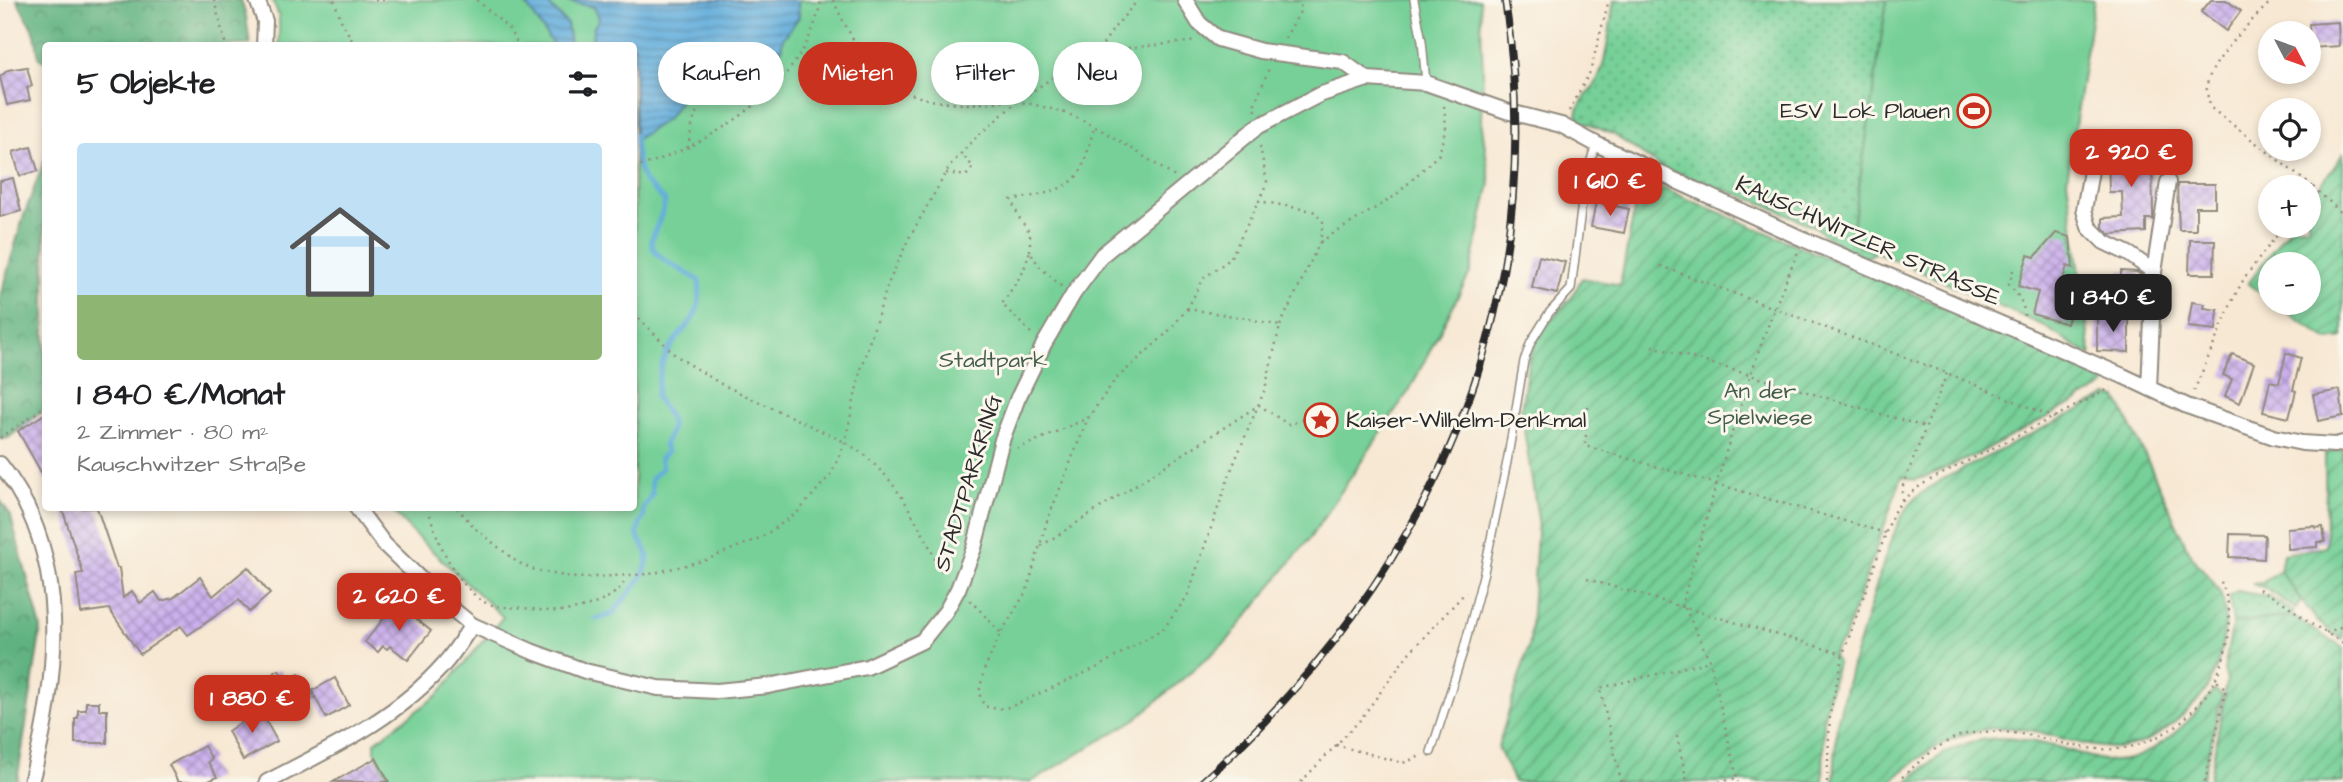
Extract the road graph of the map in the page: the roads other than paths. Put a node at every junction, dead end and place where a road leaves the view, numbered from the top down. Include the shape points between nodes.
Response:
1 (257, 0) edge
2 (1185, 0) edge
3 (1414, 0) edge
4 (264, 42) edge
5 (1367, 79) junction
6 (1426, 83) junction
7 (1577, 133) joint
8 (1596, 144) junction
9 (2094, 154) dead end
10 (2168, 182) dead end
11 (2154, 272) junction
12 (2149, 388) junction
13 (2343, 443) edge
14 (0, 464) edge
15 (359, 511) edge
16 (472, 625) junction
17 (1431, 752) road end
18 (30, 782) edge
19 (267, 782) edge

1 - 4 street via 265,21
2 - 5 street via 1199,23 1218,38 1261,51 1343,62
3 - 6 lane
5 - 6 street, STADTPARKRING
5 - 16 street, STADTPARKRING via 1319,95 1257,127 1102,255 1044,344 1017,400 958,589 922,641 867,667 717,691 658,688 585,671
6 - 7 street, STADTPARKRING
7 - 8 street, KAUSCHWITZER STRASSE
8 - 12 street, KAUSCHWITZER STRASSE
8 - 17 lane via 1585,178 1571,289 1549,313 1524,361 1484,572
9 - 11 street via 2084,210 2089,227 2104,242
10 - 11 street
11 - 12 street
12 - 13 street, KAUSCHWITZER STRASSE via 2274,437 2302,443
14 - 18 street via 43,547 51,584 55,634
15 - 16 street, STADTPARKRING via 384,544
16 - 19 street via 446,663 371,727

